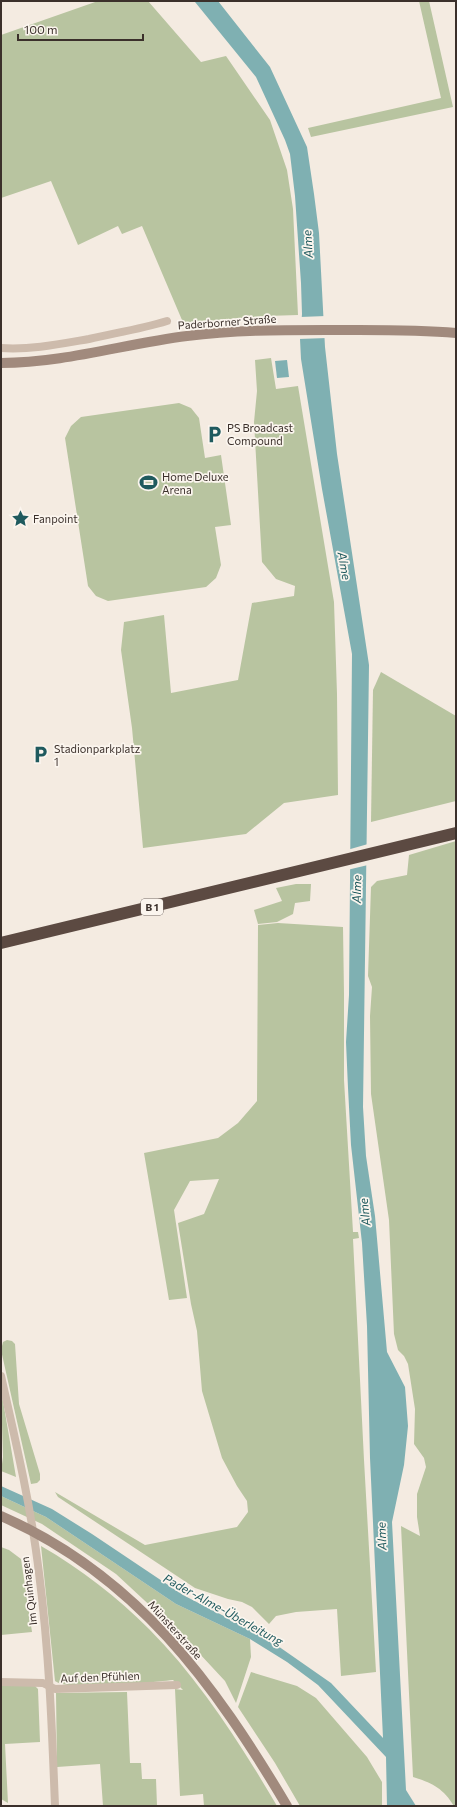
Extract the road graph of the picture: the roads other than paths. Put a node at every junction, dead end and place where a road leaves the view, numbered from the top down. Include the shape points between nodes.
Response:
1 (167, 321) dead end
2 (456, 333) edge
3 (1, 348) edge
4 (1, 363) edge
5 (456, 826) edge
6 (456, 833) edge
7 (433, 839) junction
8 (55, 930) junction
9 (1, 935) edge
10 (1, 943) edge
11 (1, 952) edge
12 (1, 1376) edge
13 (1, 1516) edge
14 (1, 1682) edge
15 (177, 1685) dead end
16 (50, 1687) junction
17 (55, 1806) edge
18 (287, 1806) edge

1 - 3 street, Paderborner Straße via 56,345
2 - 4 street, Paderborner Straße via 272,330 186,336 38,362
5 - 7 highway
6 - 7 highway, B 1
7 - 8 highway, B 1
8 - 9 highway
8 - 10 highway, B 1
8 - 11 highway, B 1
12 - 16 street, Im Quinhagen via 24,1475 39,1572
13 - 18 street, Münsterstraße via 51,1541 102,1576 148,1615 206,1683 238,1727
14 - 16 street, Auf den Pfühlen via 43,1683
15 - 16 street, Auf den Pfühlen via 63,1689
16 - 17 street, Im Quinhagen

